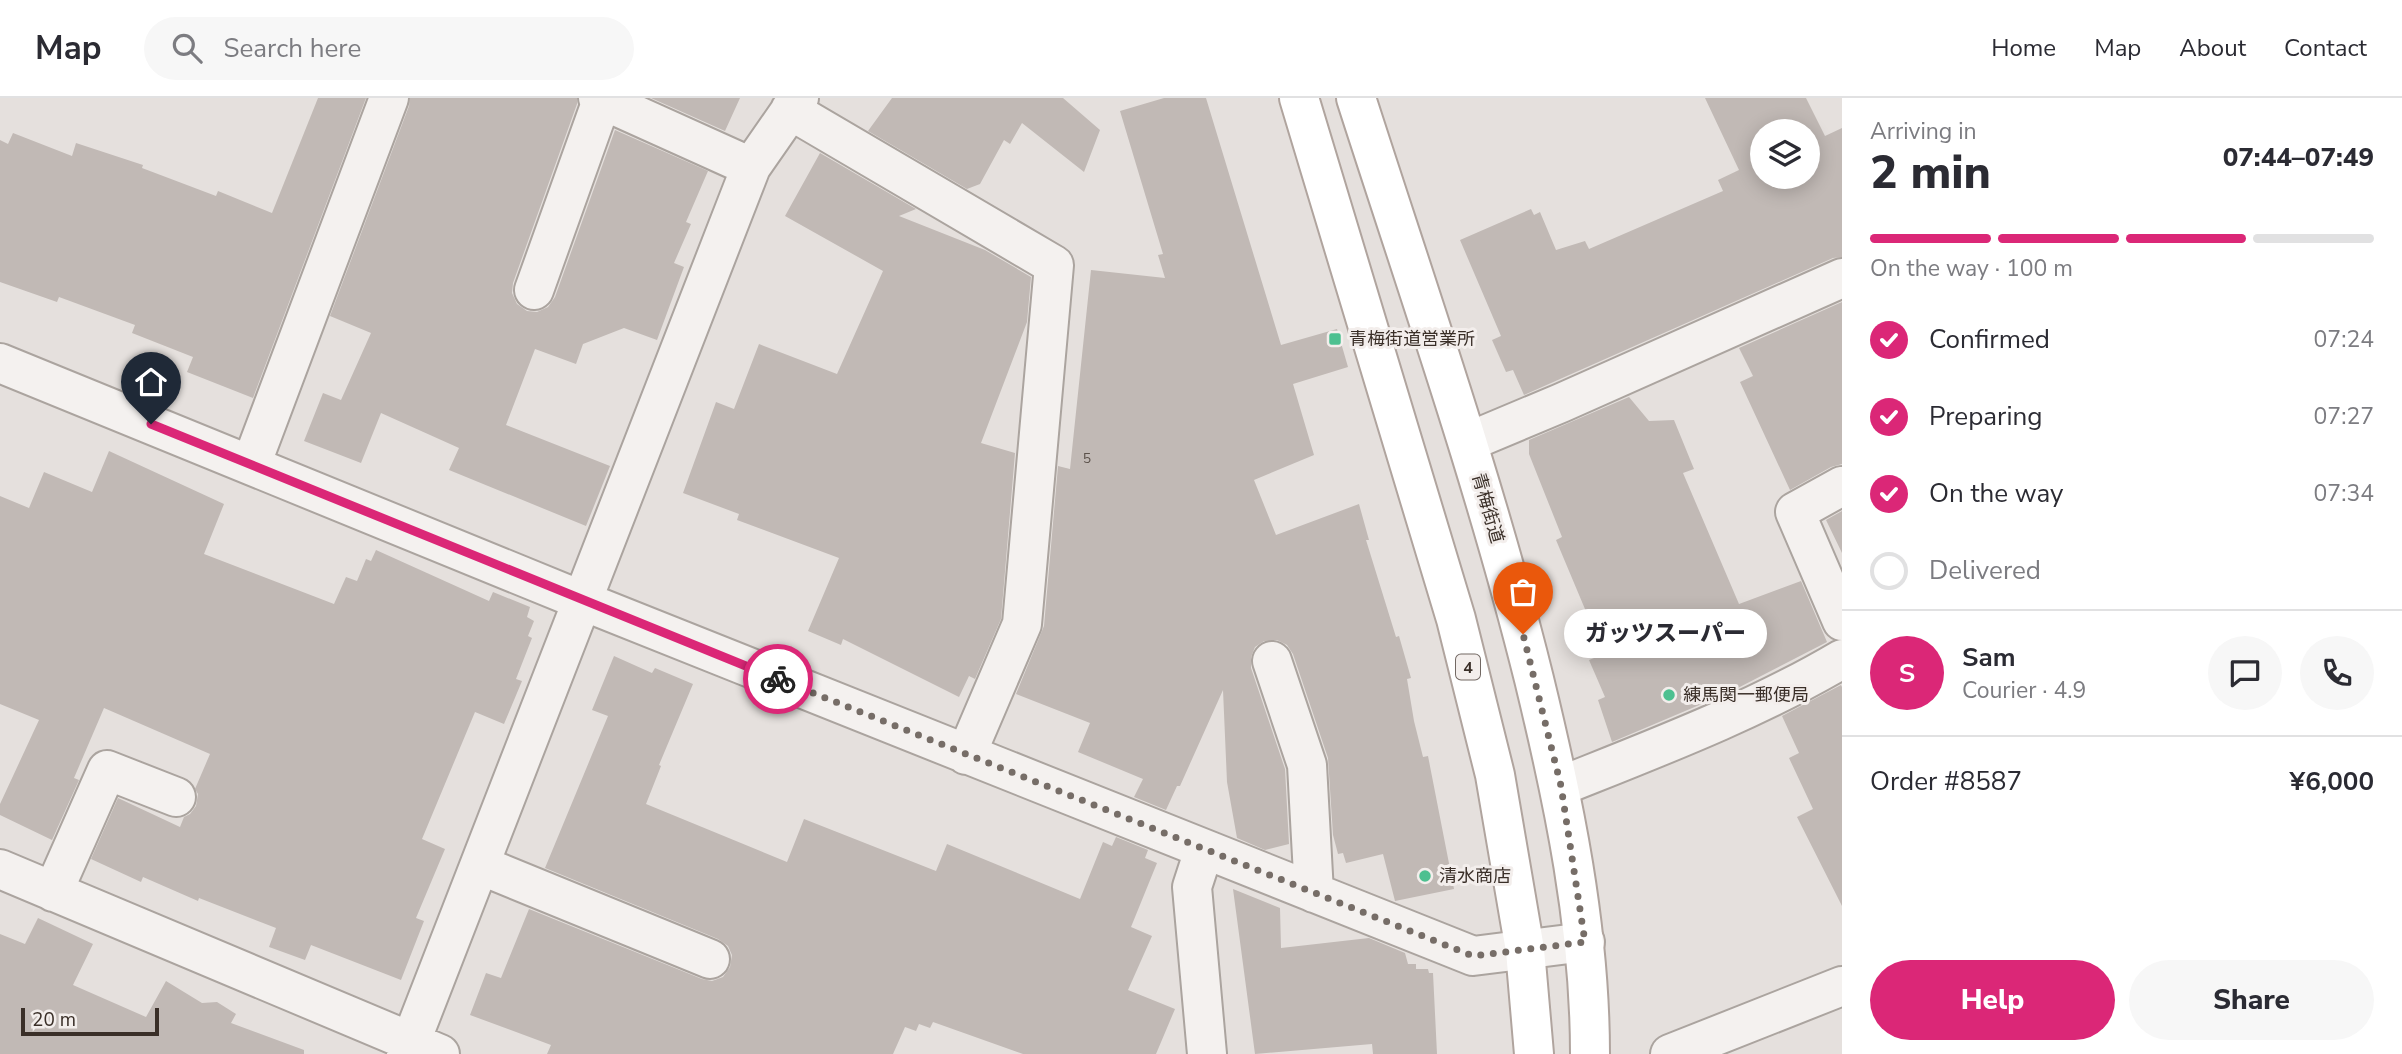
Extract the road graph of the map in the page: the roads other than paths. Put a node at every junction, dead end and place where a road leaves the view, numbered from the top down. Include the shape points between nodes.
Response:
1 (389, 98) edge
2 (1299, 98) edge
3 (1356, 98) edge
4 (600, 99) edge
5 (795, 104) edge
6 (751, 167) junction
7 (1842, 278) edge
8 (534, 290) dead end
9 (0, 363) edge
10 (1468, 442) junction
11 (251, 465) junction
12 (1842, 486) edge
13 (583, 601) junction
14 (1842, 621) edge
15 (1842, 659) edge
16 (1272, 662) dead end
17 (966, 755) junction
18 (1561, 786) junction
19 (176, 797) dead end
20 (1204, 850) junction
21 (480, 866) junction
22 (0, 869) edge
23 (53, 892) junction
24 (1314, 893) junction
25 (1585, 942) junction
26 (1525, 950) junction
27 (710, 959) dead end
28 (1842, 986) edge
29 (419, 1050) edge
30 (1207, 1054) edge
31 (1534, 1054) edge
32 (1590, 1054) edge
33 (1670, 1054) edge

1 - 11 street
2 - 26 main road, 4 via 1456,619 1495,775
3 - 10 main road, 青梅街道
4 - 6 street
4 - 8 street
5 - 6 street
5 - 17 street via 1054,265 1021,624
6 - 13 street
7 - 10 street
9 - 11 street
10 - 18 main road, 青梅街道 via 1517,609
11 - 13 street
12 - 14 street via 1795,512
13 - 17 street
13 - 21 street
15 - 18 street via 1801,683
16 - 24 street via 1307,765
17 - 20 street
18 - 25 main road, 青梅街道
19 - 23 street via 107,770
20 - 24 street
20 - 30 street via 1192,887
21 - 27 street
21 - 29 street
22 - 23 street
23 - 29 street
24 - 26 street via 1473,956
25 - 26 street
25 - 32 main road, 青梅街道
26 - 31 main road, 4
28 - 33 street

